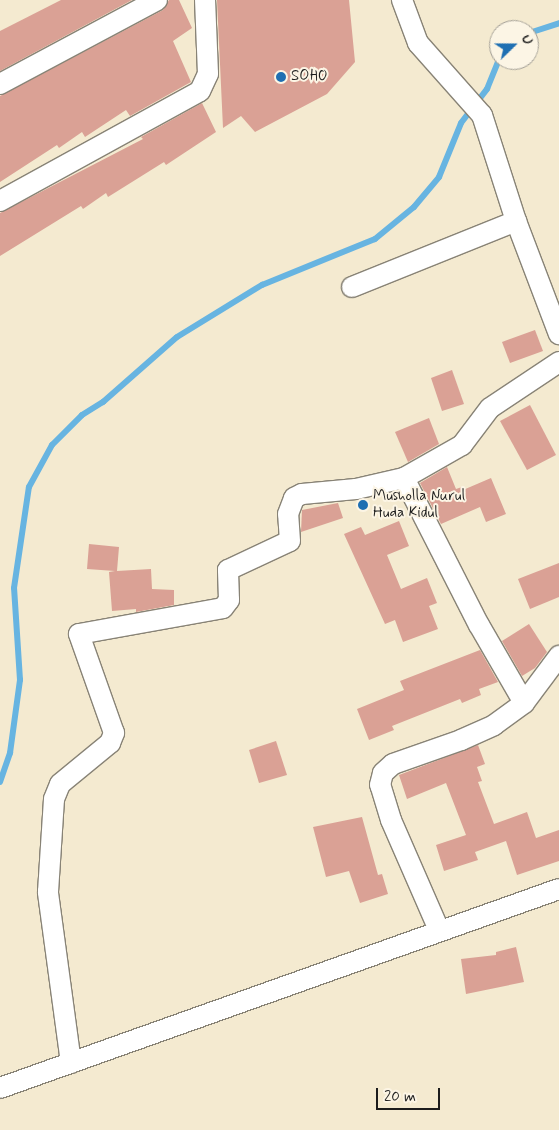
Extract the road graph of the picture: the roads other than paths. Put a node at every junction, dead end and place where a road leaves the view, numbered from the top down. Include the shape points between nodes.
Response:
1 (157, 0) edge
2 (204, 0) edge
3 (402, 0) edge
4 (0, 84) edge
5 (0, 201) edge
6 (516, 221) junction
7 (352, 287) dead end
8 (559, 334) edge
9 (559, 362) edge
10 (404, 478) junction
11 (559, 656) edge
12 (524, 703) junction
13 (559, 889) edge
14 (439, 930) junction
15 (71, 1062) junction
16 (0, 1088) edge

1 - 4 street
2 - 5 street via 208,74 200,91
3 - 6 street via 418,43 482,114
6 - 7 street
6 - 8 street
9 - 10 street via 490,408 462,444
10 - 12 street via 479,625
10 - 15 street via 356,489 302,494 294,498 288,514 290,540 228,570 229,600 224,608 79,634 114,734 110,743 60,784 54,798 48,892
11 - 12 street
12 - 14 street via 494,725 393,764 383,773 380,785 391,820
13 - 14 street
14 - 15 street
15 - 16 street

